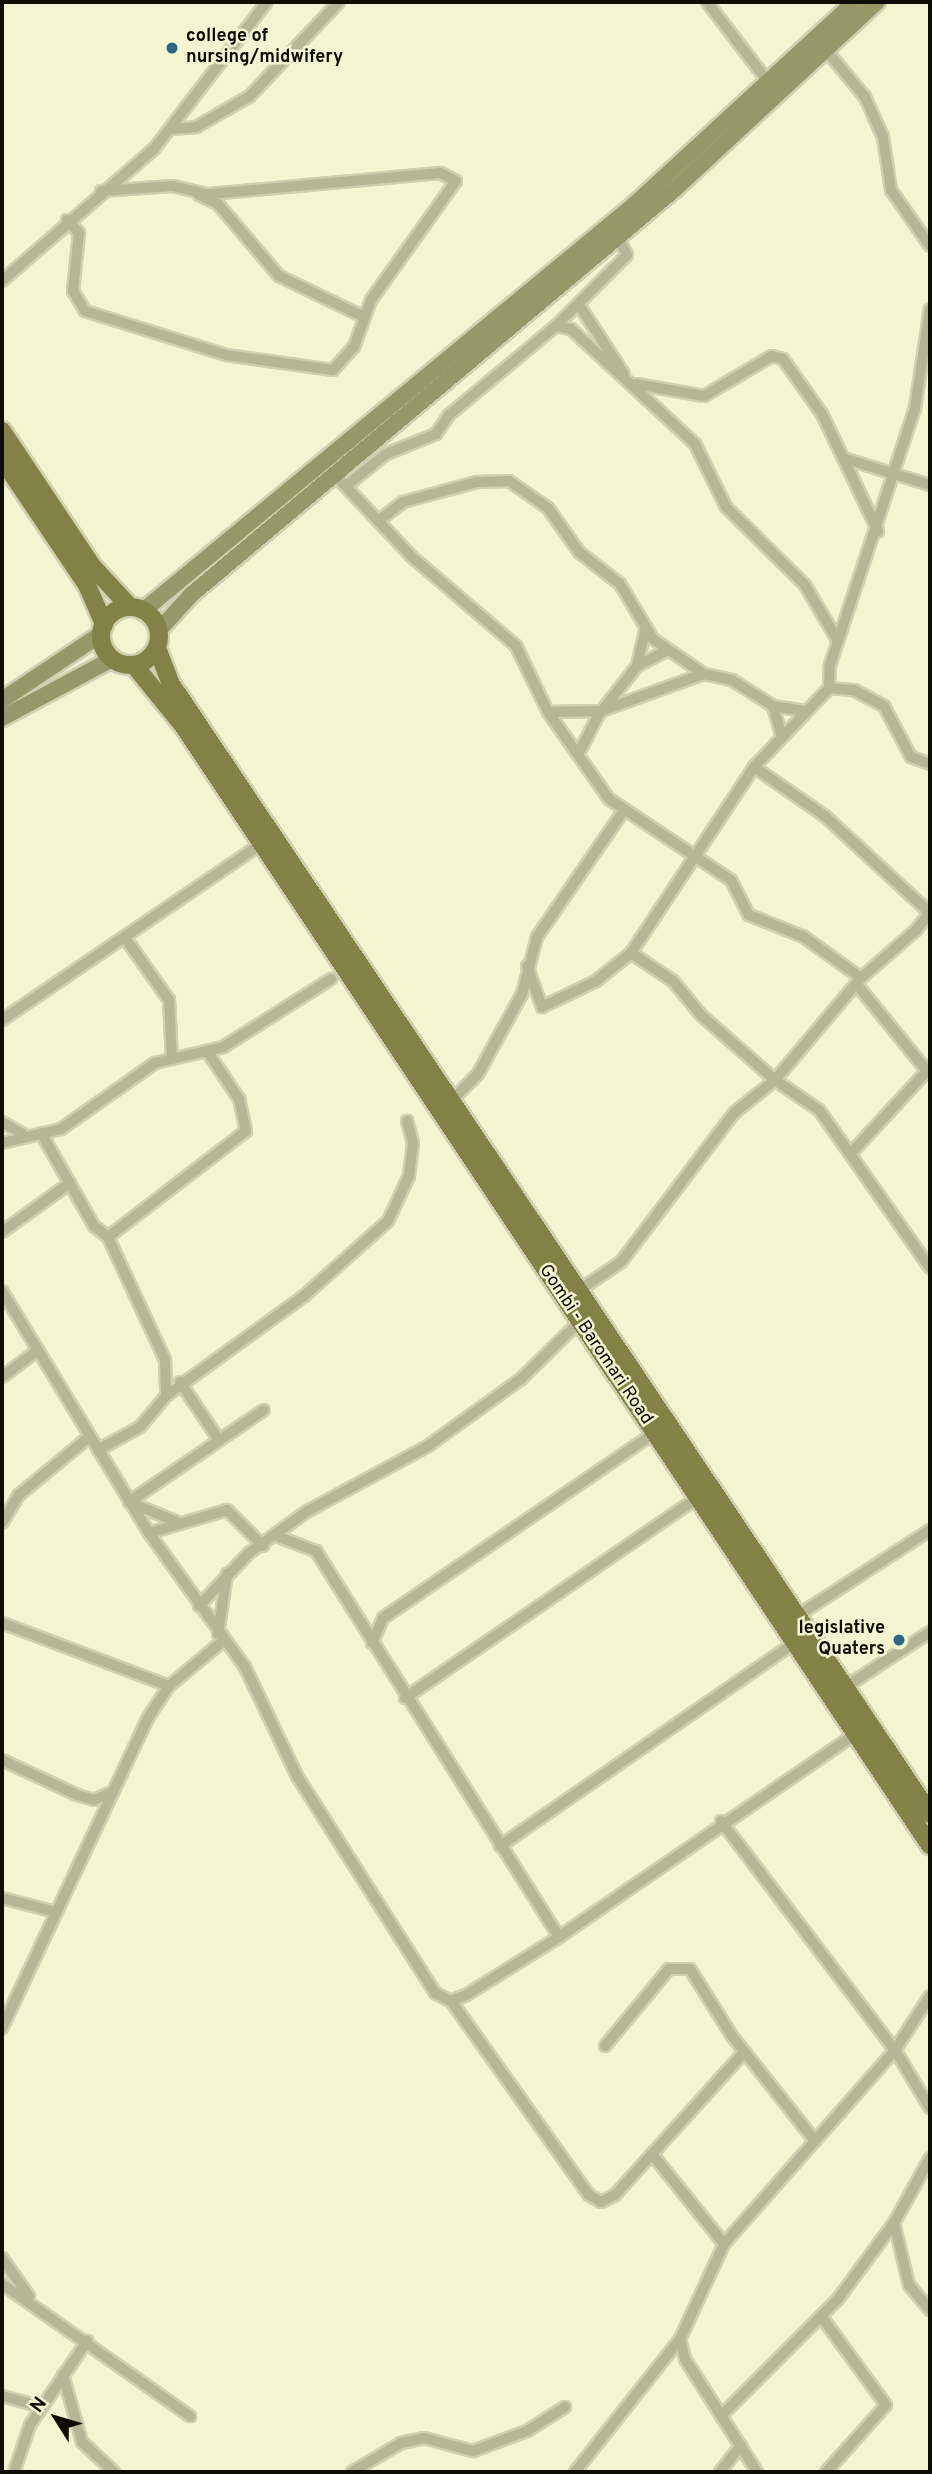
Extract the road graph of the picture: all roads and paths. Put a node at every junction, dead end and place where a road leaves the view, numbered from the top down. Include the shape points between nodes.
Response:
1 (267, 2) edge
2 (339, 2) edge
3 (707, 2) edge
4 (855, 2) edge
5 (877, 2) edge
6 (258, 7) edge
7 (826, 50) junction
8 (769, 83) junction
9 (170, 129) junction
10 (101, 191) junction
11 (190, 191) junction
12 (67, 220) junction
13 (618, 237) junction
14 (930, 246) edge
15 (2, 281) edge
16 (579, 305) junction
17 (930, 309) edge
18 (362, 316) junction
19 (556, 326) junction
20 (624, 374) junction
21 (635, 384) junction
22 (2, 431) edge
23 (843, 458) junction
24 (2, 459) edge
25 (895, 470) junction
26 (340, 480) junction
27 (930, 485) edge
28 (378, 521) junction
29 (878, 531) junction
30 (137, 608) junction
31 (646, 628) junction
32 (102, 629) junction
33 (159, 630) junction
34 (838, 641) junction
35 (157, 648) junction
36 (667, 651) junction
37 (112, 659) junction
38 (134, 665) junction
39 (637, 666) junction
40 (704, 674) junction
41 (829, 688) junction
42 (2, 700) edge
43 (773, 706) junction
44 (805, 711) junction
45 (548, 712) junction
46 (601, 712) junction
47 (2, 718) edge
48 (780, 734) junction
49 (580, 751) junction
50 (930, 764) edge
51 (754, 767) junction
52 (624, 810) junction
53 (267, 840) junction
54 (694, 860) junction
55 (930, 913) edge
56 (126, 939) junction
57 (631, 953) junction
58 (527, 966) junction
59 (331, 979) dead end
60 (860, 982) junction
61 (2, 1020) edge
62 (207, 1051) junction
63 (172, 1059) junction
64 (775, 1080) junction
65 (451, 1101) junction
66 (407, 1121) dead end
67 (2, 1122) edge
68 (41, 1133) junction
69 (23, 1134) junction
70 (2, 1143) edge
71 (854, 1150) junction
72 (70, 1183) junction
73 (2, 1232) edge
74 (108, 1237) junction
75 (930, 1268) edge
76 (2, 1291) edge
77 (578, 1291) junction
78 (586, 1317) junction
79 (37, 1350) junction
80 (2, 1377) edge
81 (170, 1380) junction
82 (185, 1383) junction
83 (166, 1396) junction
84 (264, 1410) dead end
85 (656, 1432) junction
86 (90, 1436) junction
87 (217, 1437) junction
88 (98, 1450) junction
89 (699, 1497) junction
90 (129, 1502) junction
91 (177, 1522) junction
92 (2, 1523) edge
93 (930, 1530) edge
94 (149, 1533) junction
95 (279, 1537) junction
96 (263, 1546) junction
97 (227, 1574) junction
98 (199, 1606) junction
99 (797, 1616) junction
100 (2, 1623) edge
101 (930, 1632) edge
102 (221, 1638) junction
103 (372, 1643) junction
104 (794, 1643) junction
105 (169, 1686) junction
106 (844, 1688) junction
107 (405, 1698) junction
108 (856, 1734) junction
109 (2, 1760) edge
110 (110, 1793) junction
111 (908, 1796) junction
112 (930, 1814) edge
113 (721, 1821) junction
114 (930, 1845) edge
115 (500, 1846) junction
116 (2, 1898) edge
117 (52, 1911) junction
118 (559, 1937) junction
119 (930, 1996) edge
120 (451, 2001) junction
121 (2, 2028) edge
122 (606, 2046) dead end
123 (895, 2050) junction
124 (744, 2052) junction
125 (930, 2108) edge
126 (814, 2140) junction
127 (652, 2154) junction
128 (930, 2158) edge
129 (894, 2223) junction
130 (724, 2244) junction
131 (2, 2258) edge
132 (2, 2284) edge
133 (30, 2298) junction
134 (930, 2311) edge
135 (821, 2316) junction
136 (680, 2339) junction
137 (87, 2341) junction
138 (63, 2375) junction
139 (2, 2396) edge
140 (42, 2407) junction
141 (565, 2407) dead end
142 (723, 2414) junction
143 (190, 2416) dead end
144 (741, 2445) junction
145 (14, 2472) edge
146 (114, 2472) edge
147 (352, 2472) edge
148 (575, 2472) edge
149 (720, 2472) edge
150 (757, 2472) edge
151 (826, 2472) edge

1 - 6 street
2 - 9 street via 250,96 196,127
3 - 8 street
4 - 8 main road
5 - 7 main road
6 - 9 street
7 - 13 main road
7 - 14 street via 865,97 883,136 891,190
8 - 30 main road via 584,247
9 - 10 street
10 - 11 street
10 - 12 street
11 - 18 street via 218,204 279,276
11 - 18 street via 453,175 451,195
12 - 15 street
12 - 18 street via 79,233 73,291 78,305 154,335 244,359 333,370 354,347
13 - 16 street via 627,255
13 - 26 main road
16 - 19 street
16 - 20 street
17 - 25 street via 915,408
19 - 20 street via 571,329 602,364
19 - 26 street via 449,415 436,434 386,454
20 - 21 street
21 - 23 street via 704,396 772,356 783,359 822,414
21 - 34 street via 695,444 726,507 806,585
22 - 30 main road via 92,566
23 - 25 street
23 - 29 street
24 - 32 main road via 87,585
25 - 27 street
25 - 29 street
26 - 28 street
26 - 33 main road via 192,594
28 - 31 street via 403,502 477,482 509,481 548,508 579,552 620,584
28 - 45 street via 516,646
29 - 34 street
30 - 32 main road
30 - 33 main road
31 - 36 street
31 - 39 street
32 - 37 main road
32 - 42 main road
33 - 35 main road
34 - 41 street
35 - 38 main road
35 - 53 main road via 170,684
36 - 39 street
36 - 40 street
37 - 38 main road
37 - 47 main road
38 - 53 main road via 150,679
39 - 46 street
40 - 43 street via 732,680
40 - 46 street
41 - 44 street
41 - 50 street via 854,690 884,706 911,757
43 - 44 street
43 - 48 street
44 - 48 street
45 - 46 street
45 - 49 street
46 - 49 street
48 - 51 street
49 - 52 street via 609,799
51 - 54 street
51 - 55 street via 825,816
52 - 54 street via 650,821
52 - 58 street via 537,937
53 - 56 street
53 - 65 main road, Gombi - Baromari Road
53 - 78 main road, Gombi - Baromari Road
54 - 57 street
54 - 60 street via 731,880 749,915 804,937
55 - 60 street
56 - 61 street
56 - 63 street via 169,1000
57 - 58 street via 596,981 542,1007
57 - 64 street via 682,988 701,1015
58 - 65 street via 522,994 478,1074
59 - 62 street via 244,1036
60 - 64 street
60 - 71 street via 927,1071
62 - 63 street
62 - 74 street via 239,1099 246,1130
63 - 68 street via 133,1076 90,1114
64 - 71 street via 819,1110
64 - 77 street via 734,1113 621,1262
65 - 77 main road, Gombi - Baromari Road
66 - 82 street via 413,1143 409,1176 388,1221 304,1296
67 - 69 street
68 - 69 street
68 - 72 street
69 - 70 street
71 - 75 street via 898,1228
72 - 73 street
72 - 74 street via 94,1226
74 - 81 street
76 - 79 street
77 - 78 main road, Gombi - Baromari Road
78 - 85 main road, Gombi - Baromari Road
78 - 95 street via 521,1379 428,1446 306,1512
78 - 99 main road, Gombi - Baromari Road
79 - 80 street
79 - 86 street
81 - 82 street
81 - 83 street
82 - 83 street
82 - 87 street
83 - 88 street via 140,1427
84 - 87 street
85 - 89 main road, Gombi - Baromari Road
85 - 103 street via 383,1618
86 - 88 street
86 - 92 street via 19,1495
87 - 90 street
88 - 90 street
89 - 104 main road, Gombi - Baromari Road
89 - 107 street
90 - 91 street
90 - 94 street
91 - 94 street
91 - 96 street via 227,1510
93 - 99 street
94 - 98 street
95 - 96 street
95 - 103 street via 316,1551
96 - 97 street
97 - 98 street
97 - 102 street
98 - 102 street
99 - 106 main road, Gombi - Baromari Road
100 - 105 street
101 - 106 street
102 - 105 street
102 - 120 street via 245,1667 304,1787 435,1993
103 - 107 street
104 - 108 main road, Gombi - Baromari Road
104 - 115 street
105 - 110 street
106 - 111 main road, Gombi - Baromari Road
107 - 115 street
108 - 111 main road, Gombi - Baromari Road
108 - 113 street
109 - 110 street via 77,1795 94,1800
110 - 117 street
111 - 112 main road, Gombi - Baromari Road
111 - 114 main road, Gombi - Baromari Road
113 - 118 street
113 - 123 street
115 - 118 street
116 - 117 street
117 - 121 street
118 - 120 street
119 - 123 street
120 - 127 street via 589,2195 601,2202 615,2195
122 - 124 street via 669,1969 679,1966 690,1969
123 - 125 street
123 - 126 street
124 - 126 street
124 - 127 street
126 - 130 street
127 - 130 street
128 - 129 street
129 - 134 street via 909,2285
129 - 135 street
130 - 136 street
131 - 133 street
132 - 133 street
133 - 137 street
135 - 142 street
135 - 151 street via 886,2405
136 - 142 street via 685,2359
136 - 148 street
137 - 138 street
137 - 143 street
138 - 140 street
138 - 146 street via 82,2442
139 - 140 street
140 - 145 street
141 - 147 street via 527,2431 473,2451 424,2438 401,2443
142 - 144 street
144 - 149 street
144 - 150 street

